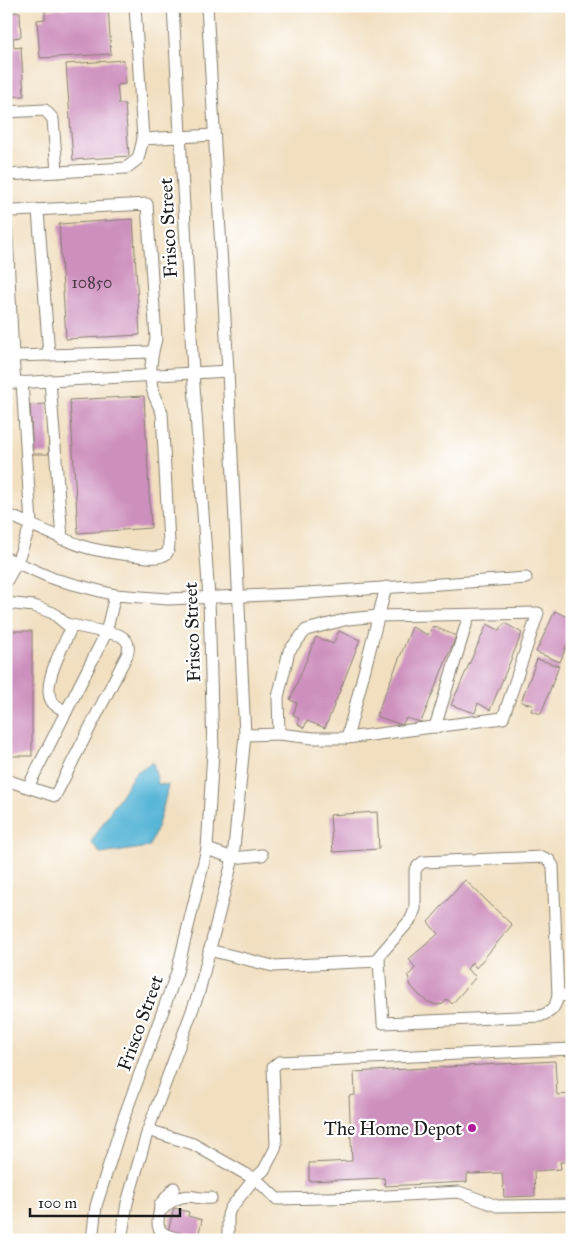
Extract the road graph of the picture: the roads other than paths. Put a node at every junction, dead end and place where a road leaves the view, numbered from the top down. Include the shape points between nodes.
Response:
1 (135, 6) edge
2 (173, 6) edge
3 (207, 6) edge
4 (6, 112) edge
5 (214, 135) junction
6 (180, 136) junction
7 (143, 139) junction
8 (57, 172) junction
9 (6, 175) edge
10 (6, 209) edge
11 (38, 210) junction
12 (6, 216) edge
13 (152, 352) junction
14 (48, 355) junction
15 (10, 356) edge
16 (228, 371) junction
17 (193, 372) junction
18 (151, 375) junction
19 (50, 381) junction
20 (22, 382) junction
21 (6, 514) edge
22 (31, 524) junction
23 (62, 539) junction
24 (11, 560) edge
25 (526, 578) dead end
26 (6, 582) edge
27 (386, 588) junction
28 (116, 595) junction
29 (238, 596) junction
30 (209, 598) junction
31 (6, 604) edge
32 (469, 615) junction
33 (379, 616) junction
34 (72, 626) junction
35 (106, 633) junction
36 (66, 712) junction
37 (434, 727) junction
38 (279, 734) junction
39 (245, 735) junction
40 (347, 738) junction
41 (6, 780) edge
42 (28, 787) junction
43 (207, 849) junction
44 (262, 855) dead end
45 (233, 858) junction
46 (209, 950) junction
47 (379, 961) junction
48 (572, 995) edge
49 (558, 996) junction
50 (572, 1048) edge
51 (148, 1130) junction
52 (254, 1179) junction
53 (174, 1188) dead end
54 (211, 1198) dead end
55 (572, 1205) edge
56 (160, 1212) junction
57 (92, 1240) edge
58 (121, 1240) edge
59 (184, 1240) edge
60 (228, 1240) edge

1 - 7 street
2 - 6 street, Frisco Street
3 - 5 street
4 - 8 street via 45,110 53,119
5 - 6 street
5 - 16 street
6 - 7 street
6 - 17 street, Frisco Street
7 - 8 street via 138,159 126,168
8 - 9 street
10 - 11 street
11 - 13 street via 147,204 156,339
11 - 14 street
12 - 15 street
13 - 14 street
13 - 18 street
14 - 15 street
15 - 20 street via 15,383
16 - 17 street
16 - 29 street
17 - 18 street
17 - 30 street, Frisco Street
18 - 19 street
18 - 23 street via 162,413 169,543 166,554 152,557 116,554
19 - 20 street
19 - 23 street
20 - 22 street
21 - 22 street
22 - 23 street
22 - 24 street
24 - 26 street
24 - 28 street via 54,579
25 - 27 street
27 - 29 street
27 - 33 street
28 - 30 street
28 - 35 street
29 - 30 street
29 - 39 street
30 - 43 street, Frisco Street via 213,752
31 - 34 street via 47,610
32 - 33 street
32 - 37 street
32 - 37 street via 538,613 503,718
33 - 38 street via 348,619 306,630 289,651 278,697
33 - 40 street
34 - 35 street
34 - 36 street via 50,676 48,689 53,703
35 - 36 street
35 - 42 street via 119,635 129,643 127,655 55,796
36 - 42 street
37 - 40 street
38 - 39 street
38 - 40 street
39 - 45 street
41 - 42 street
43 - 45 street
43 - 57 street, Frisco Street via 177,972 123,1120 96,1206
44 - 45 street
45 - 46 street
46 - 47 street via 273,966
46 - 51 street via 199,992
47 - 49 street via 383,1023 540,1016 556,1006
47 - 49 street via 379,956 411,919 415,909 415,871 423,862 542,857 553,866
48 - 49 street
50 - 52 street via 279,1062 273,1068 276,1144 264,1170
51 - 52 street via 193,1144
51 - 58 street via 127,1204
52 - 55 street via 277,1199 459,1192 497,1206
52 - 60 street via 230,1209
53 - 56 street via 160,1205
54 - 56 street via 177,1197
56 - 59 street via 160,1230 165,1235

